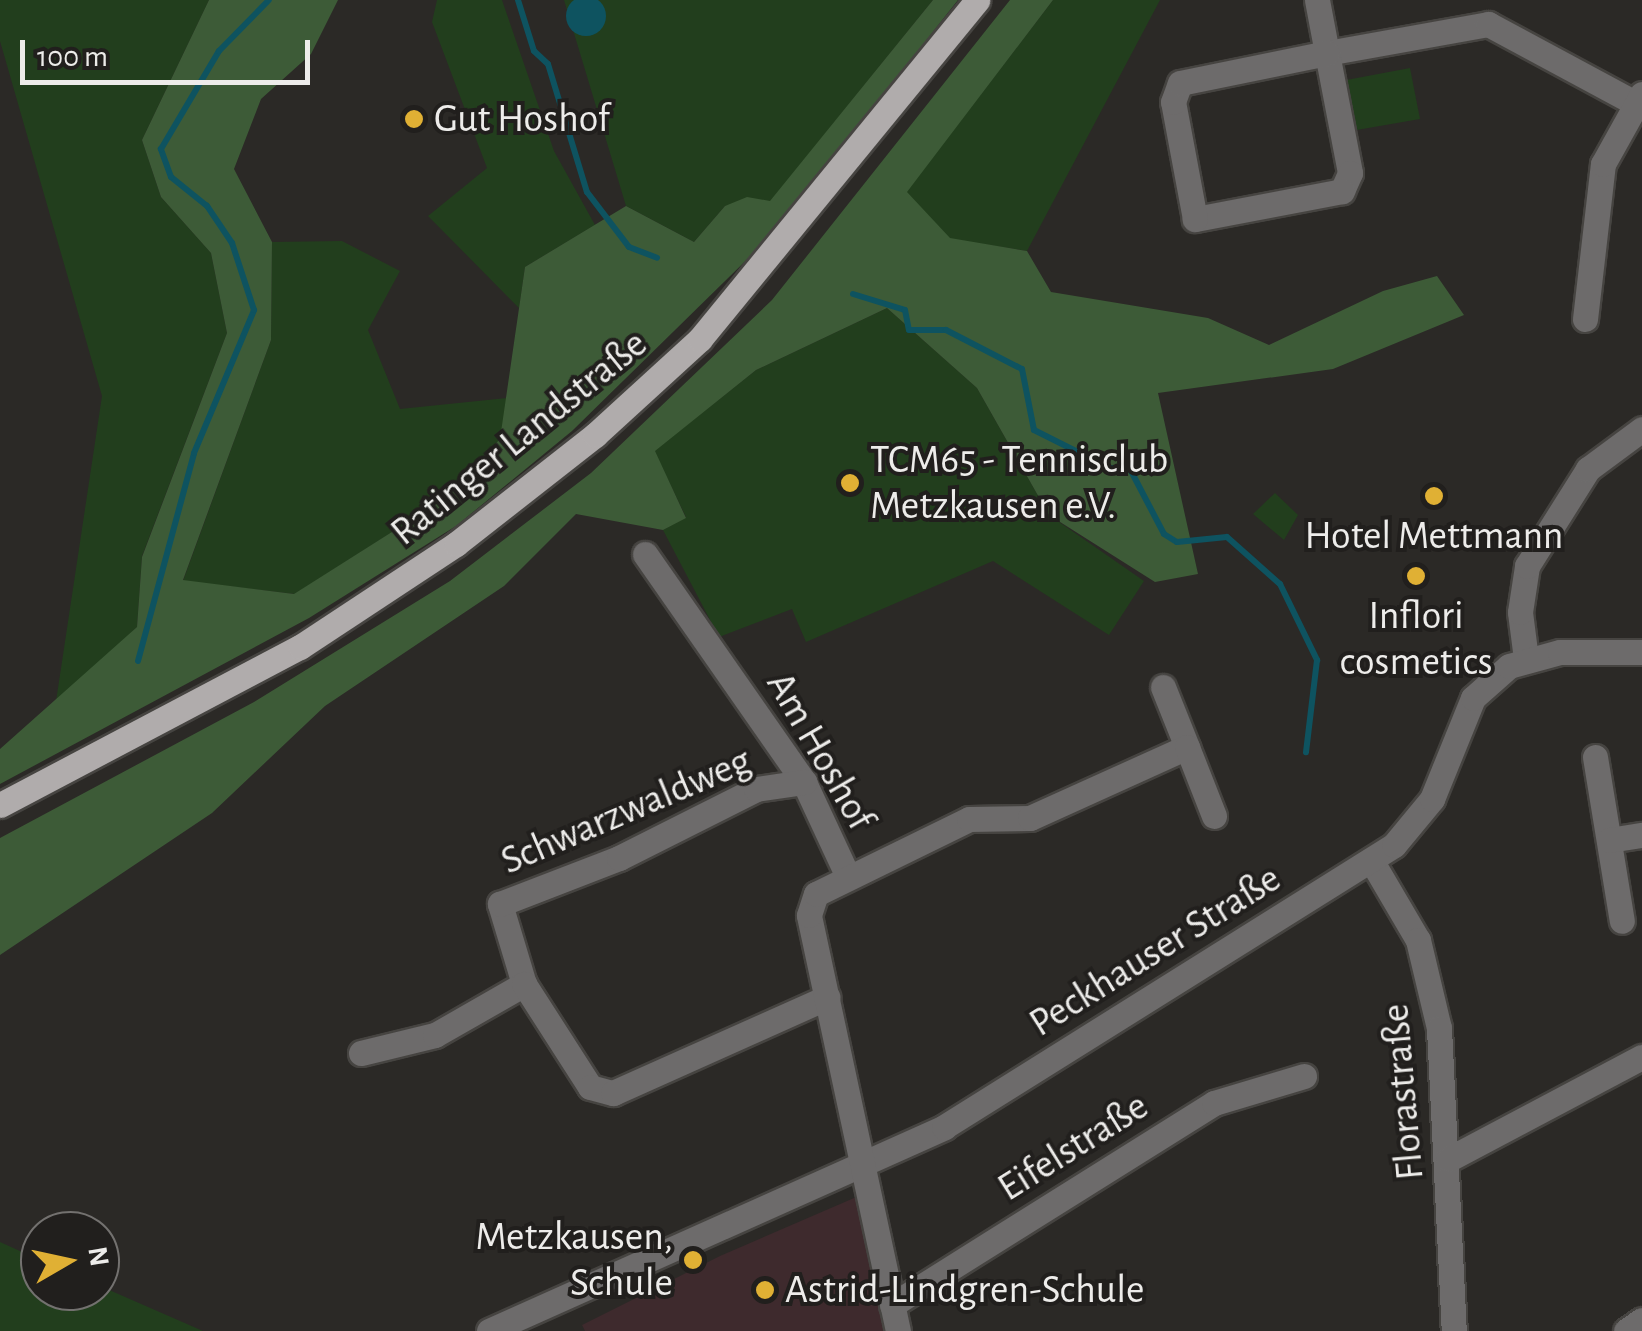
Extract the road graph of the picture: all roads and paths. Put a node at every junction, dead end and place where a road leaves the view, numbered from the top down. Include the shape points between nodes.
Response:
1 (976, 0) edge
2 (1317, 0) edge
3 (1485, 12) edge
4 (1327, 53) junction
5 (1639, 99) edge
6 (1586, 319) dead end
7 (1642, 429) edge
8 (645, 554) dead end
9 (1642, 652) edge
10 (1526, 659) junction
11 (1164, 687) dead end
12 (1187, 747) junction
13 (1594, 757) dead end
14 (804, 782) junction
15 (0, 805) edge
16 (1214, 816) dead end
17 (1642, 835) edge
18 (1610, 840) junction
19 (1371, 860) junction
20 (848, 877) junction
21 (1622, 921) dead end
22 (524, 984) junction
23 (828, 997) junction
24 (361, 1053) dead end
25 (1642, 1057) edge
26 (1304, 1076) dead end
27 (1449, 1160) junction
28 (863, 1167) junction
29 (892, 1305) junction
30 (1642, 1320) edge
31 (489, 1331) edge
32 (898, 1331) edge
33 (1454, 1331) edge
34 (1626, 1331) edge

1 - 15 main road, Ratinger Landstraße via 775,253 700,339 608,424 456,544 300,647
2 - 4 street
3 - 4 street
3 - 5 street
4 - 4 street via 1180,83 1173,102 1196,219 1334,194 1348,182
5 - 6 street via 1597,188
7 - 10 street via 1588,469 1527,566 1520,612
8 - 14 street, Am Hoshof
9 - 10 street
10 - 19 street, Peckhauser Straße via 1473,698 1432,799 1409,832
11 - 12 street
12 - 16 street
12 - 20 street via 1030,818 969,819
13 - 18 street
14 - 20 street, Am Hoshof
14 - 22 street, Schwarzwaldweg via 756,789 619,858 500,904
17 - 18 street
18 - 21 street
19 - 27 street, Florastraße via 1403,906 1430,979
19 - 28 street, Peckhauser Straße via 944,1127
20 - 23 street, Am Hoshof via 816,894 809,915
22 - 23 street via 590,1087 613,1094
22 - 24 street via 436,1034
23 - 28 street, Am Hoshof
25 - 27 street
26 - 29 street, Eifelstraße via 1214,1103
27 - 33 street, Florastraße
28 - 29 street, Am Hoshof
28 - 31 street, Peckhauser Straße
29 - 32 street, Am Hoshof
30 - 34 street

